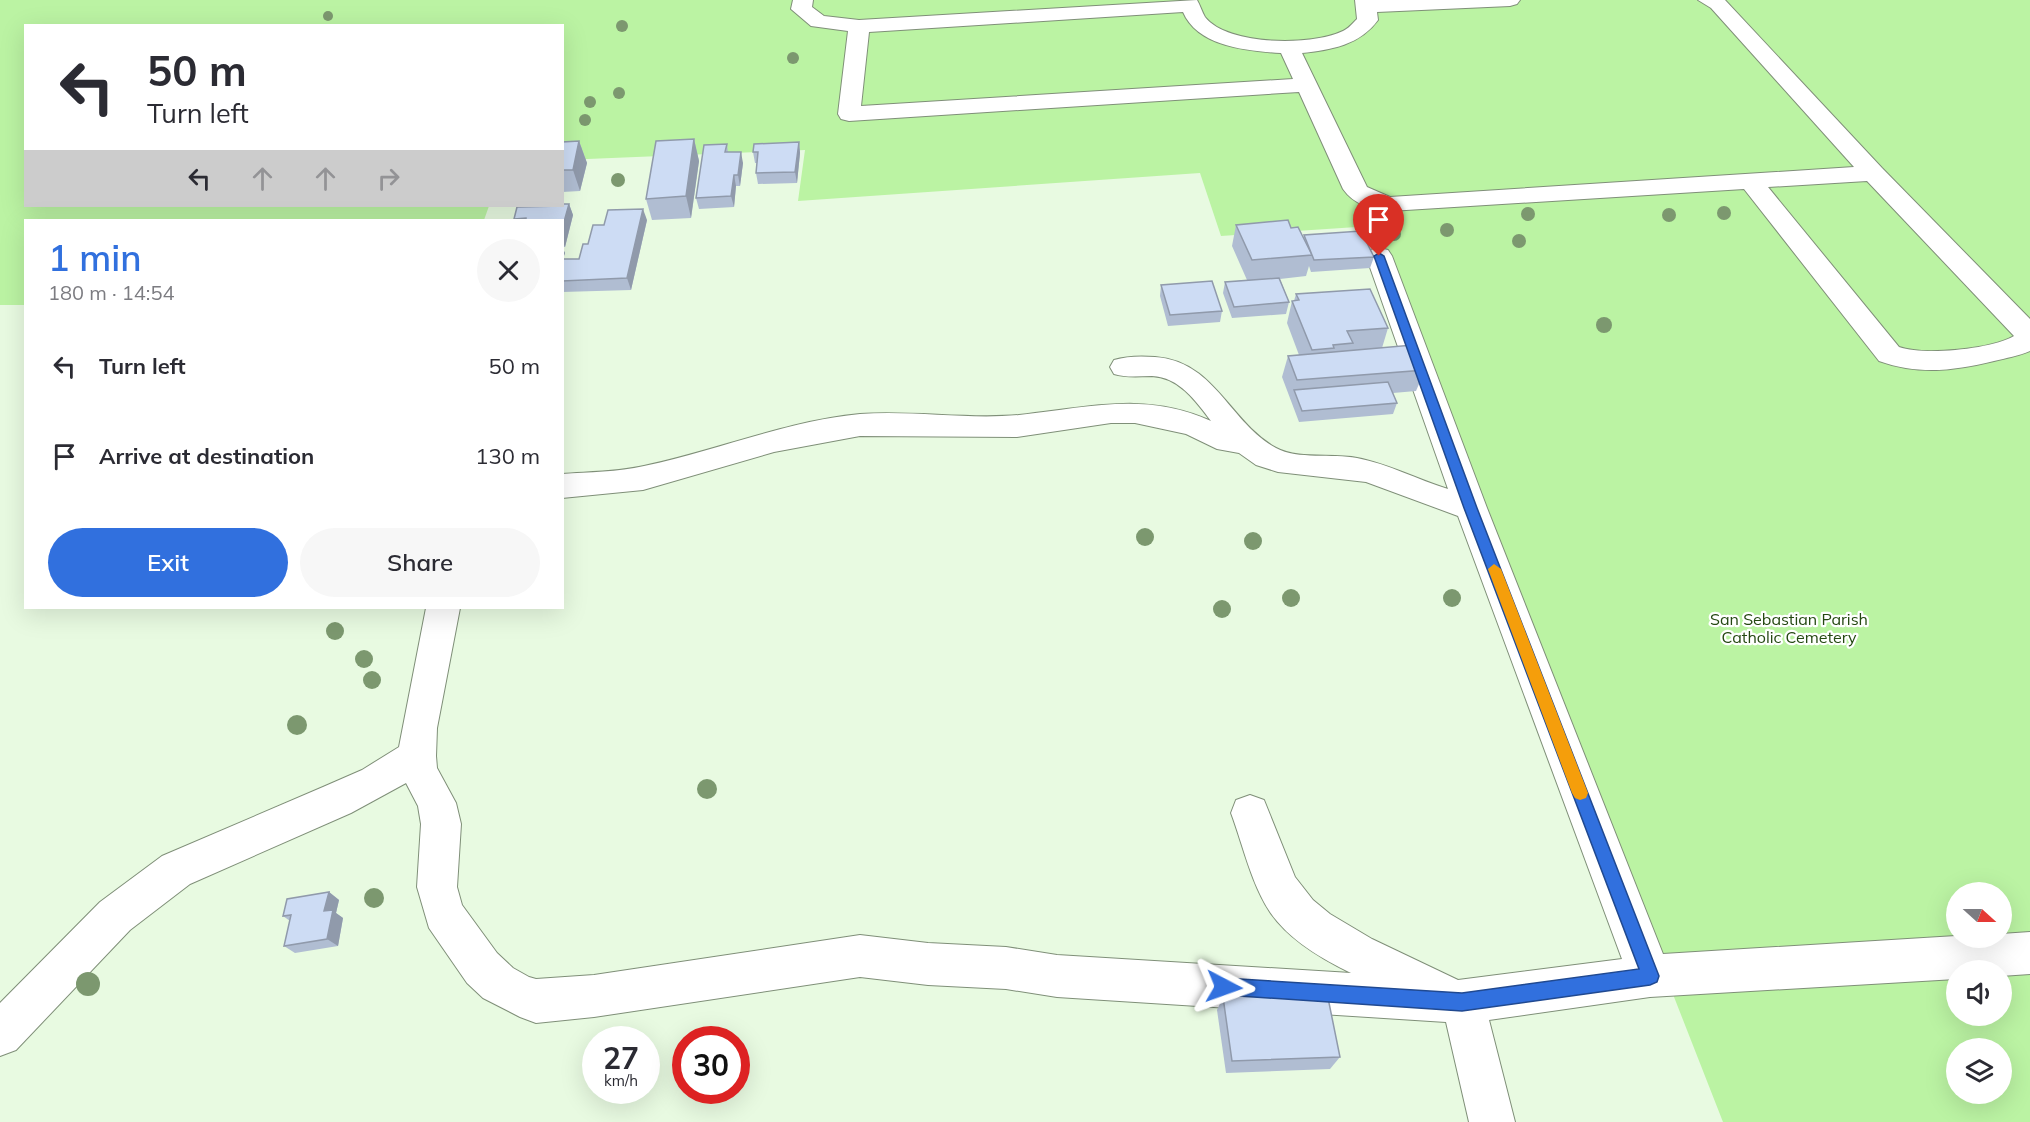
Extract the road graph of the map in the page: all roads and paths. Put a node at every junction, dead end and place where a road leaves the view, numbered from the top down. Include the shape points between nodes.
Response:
1 (803, 0) edge
2 (1510, 0) edge
3 (1708, 0) edge
4 (1187, 3) edge
5 (1366, 3) edge
6 (859, 26) junction
7 (1290, 49) junction
8 (1305, 86) junction
9 (1873, 173) junction
10 (1749, 179) junction
11 (1379, 256) dead end
12 (2030, 338) edge
13 (1124, 367) dead end
14 (1248, 443) junction
15 (564, 486) edge
16 (1471, 508) junction
17 (443, 609) edge
18 (417, 756) junction
19 (1250, 813) dead end
20 (2030, 953) edge
21 (1650, 976) junction
22 (1462, 1002) junction
23 (0, 1034) edge
24 (1492, 1122) edge

1 - 6 street via 801,9 818,22
2 - 5 street
3 - 9 street via 1718,4
4 - 6 street
4 - 7 street via 1196,19 1212,31 1261,47
5 - 7 street via 1367,19 1363,25 1341,40
6 - 8 street via 849,114
7 - 8 street
8 - 10 street via 1355,189 1376,202
9 - 10 street
9 - 12 street
10 - 12 street via 1890,354 1927,363 2018,346
11 - 16 street
13 - 14 street via 1163,368 1189,377
14 - 15 street via 1228,441 1193,426 1135,413 1017,426 860,425 783,439 643,478
14 - 16 street via 1267,457 1360,469
16 - 21 street
17 - 18 street
18 - 22 street via 419,771 437,803 441,824 437,887 444,914 482,968 498,983 536,1001 594,996 860,956 1057,976
18 - 23 street via 337,800 176,870 115,916
19 - 22 street via 1284,898 1310,924 1375,964
20 - 21 street
21 - 22 street
22 - 24 street

